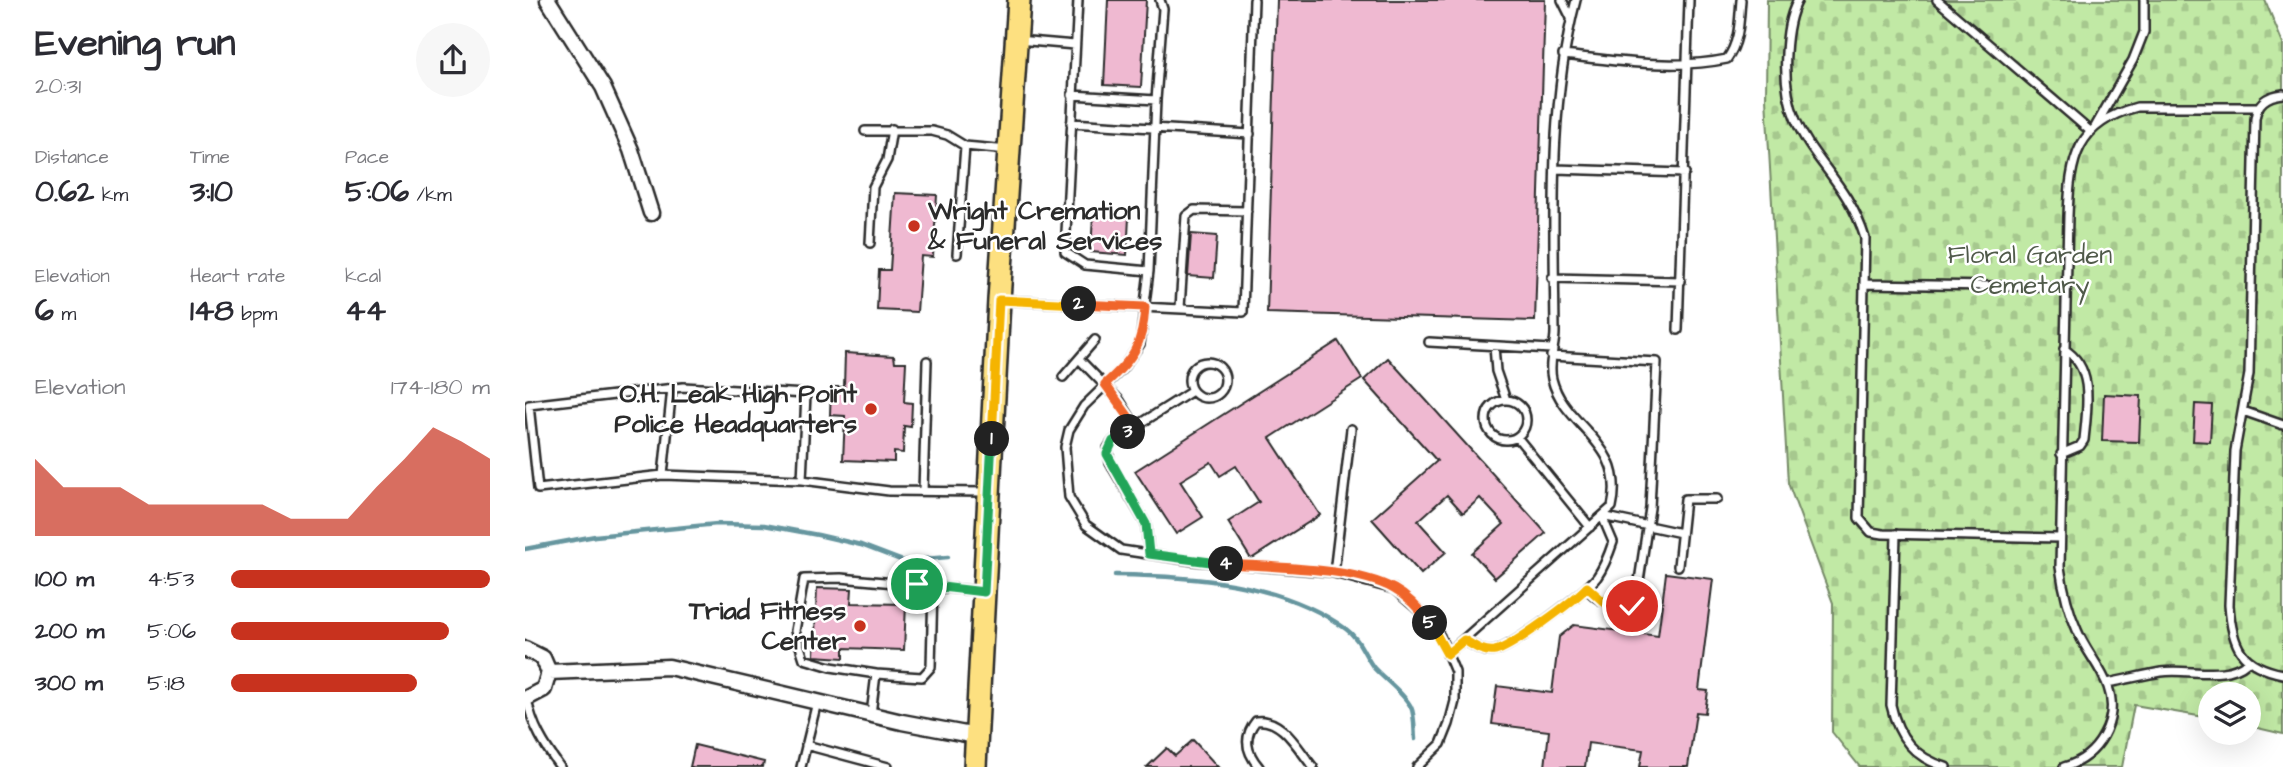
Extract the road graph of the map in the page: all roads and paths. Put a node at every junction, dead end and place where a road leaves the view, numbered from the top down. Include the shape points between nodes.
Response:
1 (548, 0) edge
2 (1019, 0) edge
3 (1078, 0) edge
4 (1160, 0) edge
5 (1254, 0) edge
6 (1562, 0) edge
7 (1576, 0) edge
8 (1689, 0) edge
9 (1741, 0) edge
10 (1798, 0) edge
11 (1937, 0) edge
12 (2144, 0) edge
13 (1571, 19) junction
14 (1016, 40) junction
15 (1075, 45) junction
16 (1563, 55) junction
17 (1688, 63) junction
18 (2283, 94) edge
19 (1072, 95) junction
20 (1156, 100) junction
21 (2257, 107) junction
22 (1071, 123) junction
23 (1155, 127) junction
24 (892, 129) junction
25 (2093, 129) junction
26 (865, 131) dead end
27 (1250, 134) junction
28 (965, 146) junction
29 (1009, 150) junction
30 (1556, 169) junction
31 (1685, 173) junction
32 (1247, 211) junction
33 (651, 213) dead end
34 (870, 243) dead end
35 (957, 254) dead end
36 (1149, 271) junction
37 (1552, 278) junction
38 (1681, 281) junction
39 (1865, 284) junction
40 (2066, 287) junction
41 (999, 300) junction
42 (1145, 307) junction
43 (1180, 308) junction
44 (1678, 330) dead end
45 (1095, 340) dead end
46 (1429, 342) dead end
47 (1494, 346) junction
48 (2064, 349) junction
49 (1551, 352) junction
50 (1079, 359) junction
51 (927, 361) dead end
52 (1063, 377) dead end
53 (1105, 384) junction
54 (672, 388) junction
55 (1192, 391) junction
56 (1506, 400) junction
57 (2243, 411) junction
58 (2283, 425) edge
59 (1136, 427) junction
60 (1351, 429) dead end
61 (1517, 437) junction
62 (2061, 454) junction
63 (663, 475) junction
64 (802, 480) junction
65 (923, 491) junction
66 (989, 492) junction
67 (1717, 499) dead end
68 (1602, 516) junction
69 (1590, 527) junction
70 (1647, 527) junction
71 (1681, 533) junction
72 (1896, 534) junction
73 (2059, 538) junction
74 (1149, 554) junction
75 (1678, 566) dead end
76 (1334, 573) junction
77 (933, 586) junction
78 (1587, 587) junction
79 (984, 592) junction
80 (1464, 640) junction
81 (525, 649) edge
82 (1447, 654) junction
83 (2247, 662) junction
84 (549, 672) junction
85 (876, 674) junction
86 (2283, 674) edge
87 (2107, 683) junction
88 (526, 699) edge
89 (817, 701) junction
90 (870, 715) junction
91 (976, 736) junction
92 (806, 745) junction
93 (560, 767) edge
94 (801, 767) edge
95 (888, 767) edge
96 (975, 767) edge
97 (1259, 767) edge
98 (1313, 767) edge
99 (1417, 767) edge
100 (1947, 767) edge
101 (2064, 767) edge

1 - 33 street via 603,87 631,150
2 - 14 main road
3 - 15 lane
4 - 20 lane
5 - 27 lane
6 - 13 lane
7 - 13 lane
8 - 17 lane
9 - 17 lane via 1739,34 1727,59
10 - 39 lane via 1787,36 1789,104 1808,148 1858,217 1865,238
11 - 25 lane
12 - 25 lane via 2144,32 2133,60
13 - 16 lane
14 - 15 lane
14 - 29 main road
15 - 19 lane
16 - 17 lane via 1617,62
16 - 30 lane
17 - 31 lane
18 - 21 lane
19 - 20 lane
19 - 22 lane
20 - 23 lane
21 - 25 lane via 2137,107 2120,111
21 - 57 lane via 2250,363
22 - 23 lane
22 - 36 lane via 1065,252 1085,265
23 - 27 lane
23 - 36 lane
24 - 26 lane
24 - 28 lane via 932,131
24 - 34 lane via 887,160 873,187
25 - 40 lane via 2073,160 2069,177
27 - 32 lane
28 - 29 lane
28 - 35 lane
29 - 41 main road
30 - 31 lane
30 - 37 lane
31 - 38 lane
32 - 43 lane via 1194,210 1186,216
32 - 43 lane via 1243,312
36 - 42 lane
37 - 38 lane
37 - 49 lane via 1555,337
38 - 44 lane
39 - 40 lane
39 - 72 lane via 1859,518 1871,532
40 - 48 lane
41 - 42 lane
41 - 66 main road
42 - 43 lane
42 - 53 lane via 1140,344
45 - 50 lane
46 - 47 lane
47 - 49 lane
47 - 56 lane
48 - 62 lane
48 - 62 lane via 2075,356 2087,383 2084,440
49 - 68 lane via 1557,396 1596,441 1612,468 1612,507
49 - 70 lane via 1657,362
50 - 52 lane
50 - 53 lane
51 - 65 lane
53 - 59 lane
53 - 74 lane via 1069,430 1065,460 1069,497 1086,525 1103,539 1121,550
54 - 63 lane
54 - 63 lane via 529,405 538,489
54 - 64 lane via 806,394
55 - 55 lane via 1202,398 1214,397 1225,383 1223,372 1214,364 1197,365 1190,374
55 - 59 lane
56 - 61 lane via 1518,404 1525,415
56 - 61 lane via 1489,410 1488,429 1504,440
57 - 58 lane
57 - 83 lane via 2235,450 2228,605 2233,636
59 - 74 lane via 1113,441 1107,454 1146,524
60 - 76 lane
61 - 69 lane
62 - 73 lane
63 - 64 lane
64 - 65 lane
65 - 66 lane
66 - 79 main road
67 - 71 lane via 1685,499
68 - 69 lane
68 - 70 lane
68 - 78 lane via 1613,542
69 - 80 lane
70 - 71 lane
70 - 78 lane via 1632,606 1605,603
71 - 75 lane
72 - 73 lane
72 - 100 lane via 1893,715 1911,749
73 - 87 lane via 2064,595 2077,632
74 - 76 lane
76 - 82 lane via 1394,589 1422,613
77 - 79 lane
77 - 85 lane via 931,667 922,677
77 - 85 lane via 804,579 795,631 804,659
78 - 80 lane via 1493,651
79 - 91 main road
80 - 82 lane
81 - 84 street via 543,658
82 - 99 lane via 1455,672 1449,724 1441,744
83 - 86 lane
83 - 87 lane via 2222,672 2163,672
84 - 88 street via 544,688
84 - 89 street via 669,667
85 - 90 lane
87 - 101 lane via 2111,713 2104,736 2093,752
88 - 93 lane via 531,720
89 - 90 street
89 - 92 lane
90 - 91 street
91 - 96 main road
92 - 94 lane
92 - 95 lane
97 - 98 lane via 1246,742 1256,720 1266,719 1277,724

